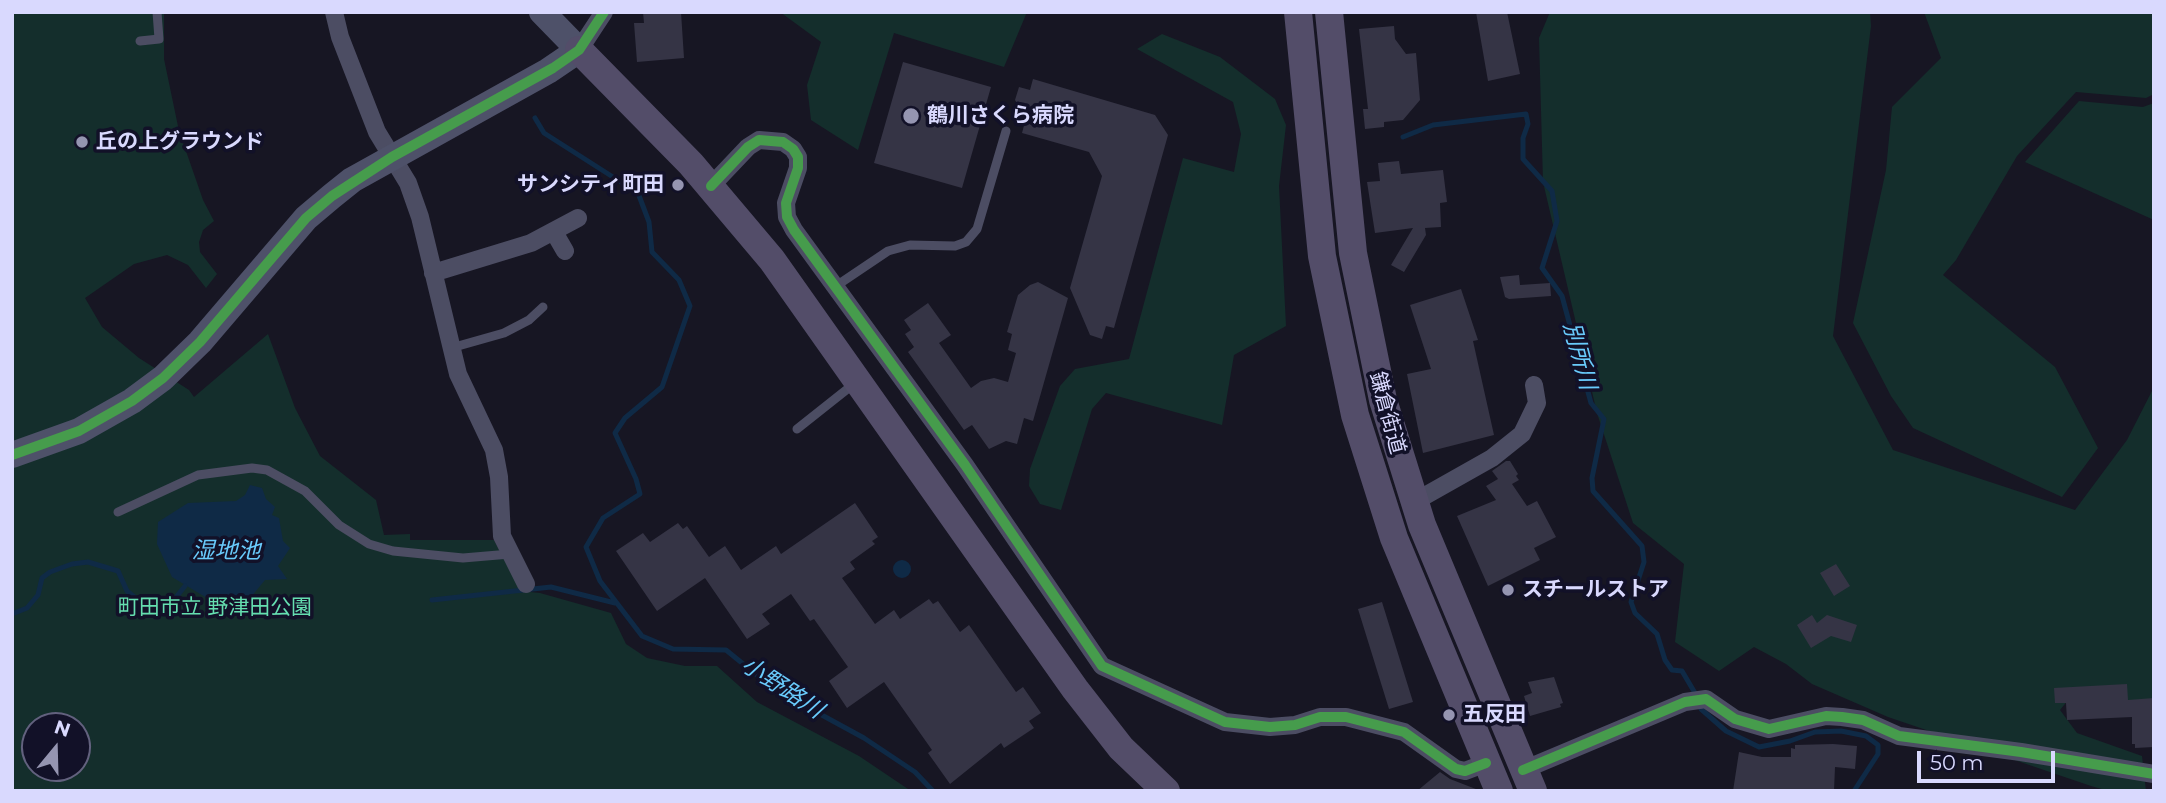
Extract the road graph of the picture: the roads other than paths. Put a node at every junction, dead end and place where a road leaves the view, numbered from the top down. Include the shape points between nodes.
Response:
1 (157, 12) edge
2 (334, 12) edge
3 (604, 12) edge
4 (1298, 12) edge
5 (1329, 12) edge
6 (545, 13) edge
7 (140, 41) dead end
8 (579, 50) junction
9 (1006, 131) dead end
10 (392, 157) junction
11 (711, 186) junction
12 (578, 218) dead end
13 (554, 232) junction
14 (565, 251) dead end
15 (433, 273) junction
16 (835, 286) junction
17 (543, 307) dead end
18 (452, 348) junction
19 (859, 379) junction
20 (1534, 385) dead end
21 (797, 429) dead end
22 (12, 454) edge
23 (1414, 502) junction
24 (118, 512) dead end
25 (510, 554) junction
26 (526, 584) dead end
27 (1486, 763) junction
28 (2154, 774) edge
29 (1528, 780) edge
30 (1166, 791) edge
31 (1499, 791) edge

1 - 7 lane via 159,39
2 - 10 street via 377,132
3 - 8 street
4 - 27 main road, 鎌倉街道 via 1322,256 1345,374 1394,538
5 - 23 main road, 鎌倉街道 via 1357,280 1375,368
6 - 8 street
8 - 10 street
8 - 11 main road
9 - 16 lane via 977,229 966,242 955,246 910,244 888,251
10 - 15 street via 421,218
10 - 22 street via 352,180 306,218 200,342 163,378 79,431
11 - 16 street via 759,140 783,142 797,157 798,168 786,203 788,217
11 - 19 main road
12 - 13 street
13 - 14 street
13 - 15 street
15 - 18 street
16 - 27 street via 1102,666 1225,722 1270,727 1346,717 1404,732 1456,769 1465,771
17 - 18 lane via 504,333
18 - 25 street via 458,374 494,450 502,536
19 - 21 lane
19 - 30 main road via 1096,717
20 - 23 street via 1536,403 1522,434 1492,458
23 - 29 main road, 鎌倉街道
24 - 25 lane via 198,475 252,468 267,470 305,491 339,525 369,544 463,558
25 - 26 street
27 - 31 main road, 鎌倉街道
28 - 29 street via 1899,736 1863,720 1826,716 1769,729 1735,719 1706,699 1685,702

